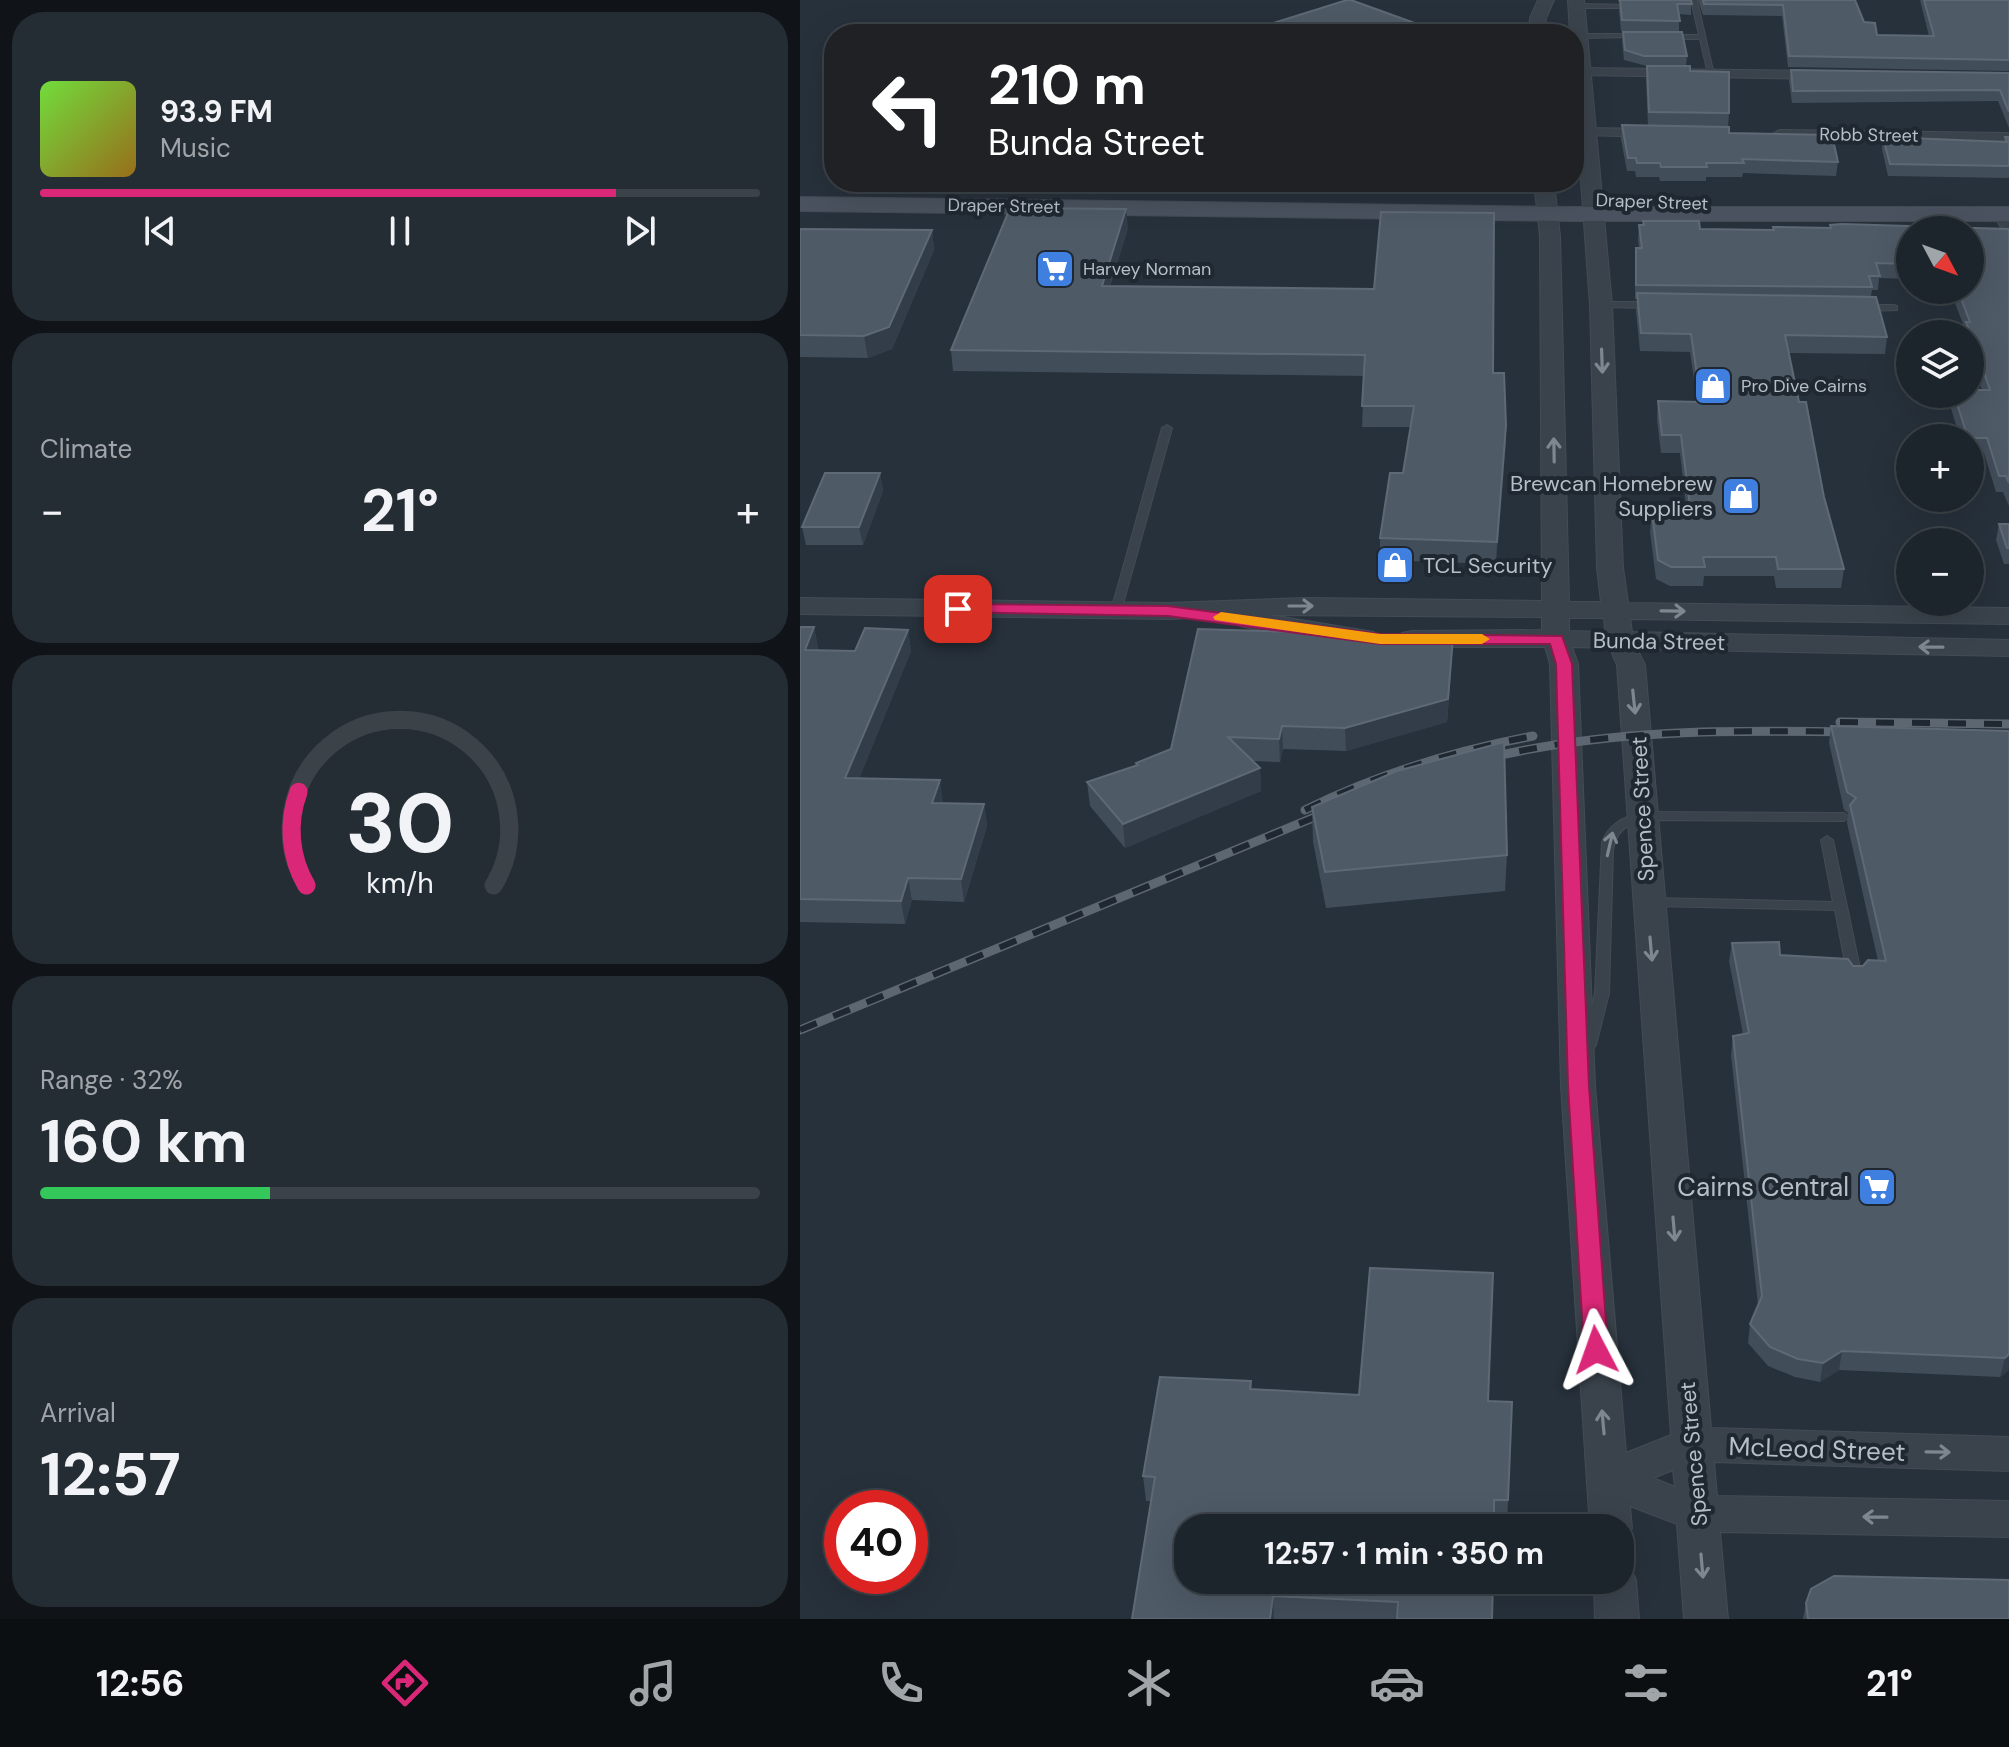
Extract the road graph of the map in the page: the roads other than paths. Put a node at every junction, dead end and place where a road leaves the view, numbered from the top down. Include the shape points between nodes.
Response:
1 (1546, 0) edge
2 (1647, 0) edge
3 (1694, 0) edge
4 (1576, 3) edge
5 (1538, 24) edge
6 (1578, 24) edge
7 (1584, 36) edge
8 (1648, 37) edge
9 (1662, 37) edge
10 (1703, 37) junction
11 (1584, 72) edge
12 (1712, 74) junction
13 (1837, 75) edge
14 (1584, 102) edge
15 (1586, 132) junction
16 (1664, 133) edge
17 (1758, 134) edge
18 (2009, 137) edge
19 (800, 190) edge
20 (824, 190) edge
21 (986, 192) edge
22 (1545, 198) edge
23 (800, 204) edge
24 (1592, 207) junction
25 (2007, 219) edge
26 (1601, 305) junction
27 (1668, 305) edge
28 (1849, 308) edge
29 (1894, 308) dead end
30 (1167, 428) dead end
31 (800, 606) edge
32 (1615, 610) junction
33 (1116, 611) junction
34 (1168, 611) junction
35 (1556, 611) junction
36 (2009, 616) edge
37 (1556, 639) junction
38 (1620, 640) junction
39 (2009, 648) edge
40 (1641, 816) junction
41 (1844, 817) dead end
42 (1827, 840) dead end
43 (1647, 902) junction
44 (1841, 906) junction
45 (1855, 978) edge
46 (1578, 1086) junction
47 (1692, 1444) junction
48 (2009, 1454) edge
49 (1608, 1479) junction
50 (1610, 1514) edge
51 (1698, 1514) junction
52 (2009, 1519) edge
53 (1616, 1594) edge
54 (1617, 1619) edge
55 (1706, 1619) edge

1 - 5 street
2 - 4 lane via 1648,7
3 - 10 lane
4 - 6 street, Spence Street
7 - 8 lane
9 - 10 lane
10 - 12 lane
11 - 12 street
12 - 13 street
14 - 15 street, Spence Street
15 - 16 street
15 - 24 street, Spence Street
17 - 18 street, Robb Street
19 - 20 main road, Draper Street
21 - 22 main road, Draper Street
22 - 23 main road, Draper Street
22 - 24 main road, Draper Street
35 -> 22 street
24 - 25 main road, Draper Street
24 - 26 street, Spence Street
26 - 27 lane
26 -> 32 street, Spence Street
28 - 29 lane
30 - 33 lane
31 - 33 street, Bunda Street
32 - 35 street, Bunda Street
32 -> 36 street, Bunda Street
32 - 38 street, Spence Street
33 - 34 street, Bunda Street
34 -> 35 street, Bunda Street via 1278,606
34 - 37 street, Bunda Street via 1380,639
35 - 37 street
37 - 38 street, Bunda Street
37 - 46 street via 1564,664
39 -> 38 street, Bunda Street
38 -> 40 street, Spence Street via 1631,665
40 - 41 lane
40 - 43 street, Spence Street
46 -> 40 lane via 1602,993 1608,841 1622,822
42 - 44 lane
43 - 44 lane
43 -> 47 street, Spence Street
44 - 45 lane
49 -> 46 street
47 -> 48 street, McLeod Street
47 - 49 street, McLeod Street
47 - 51 street, Spence Street
49 - 50 street
49 - 51 street
52 -> 51 street
51 -> 55 street, Spence Street
53 - 54 street

